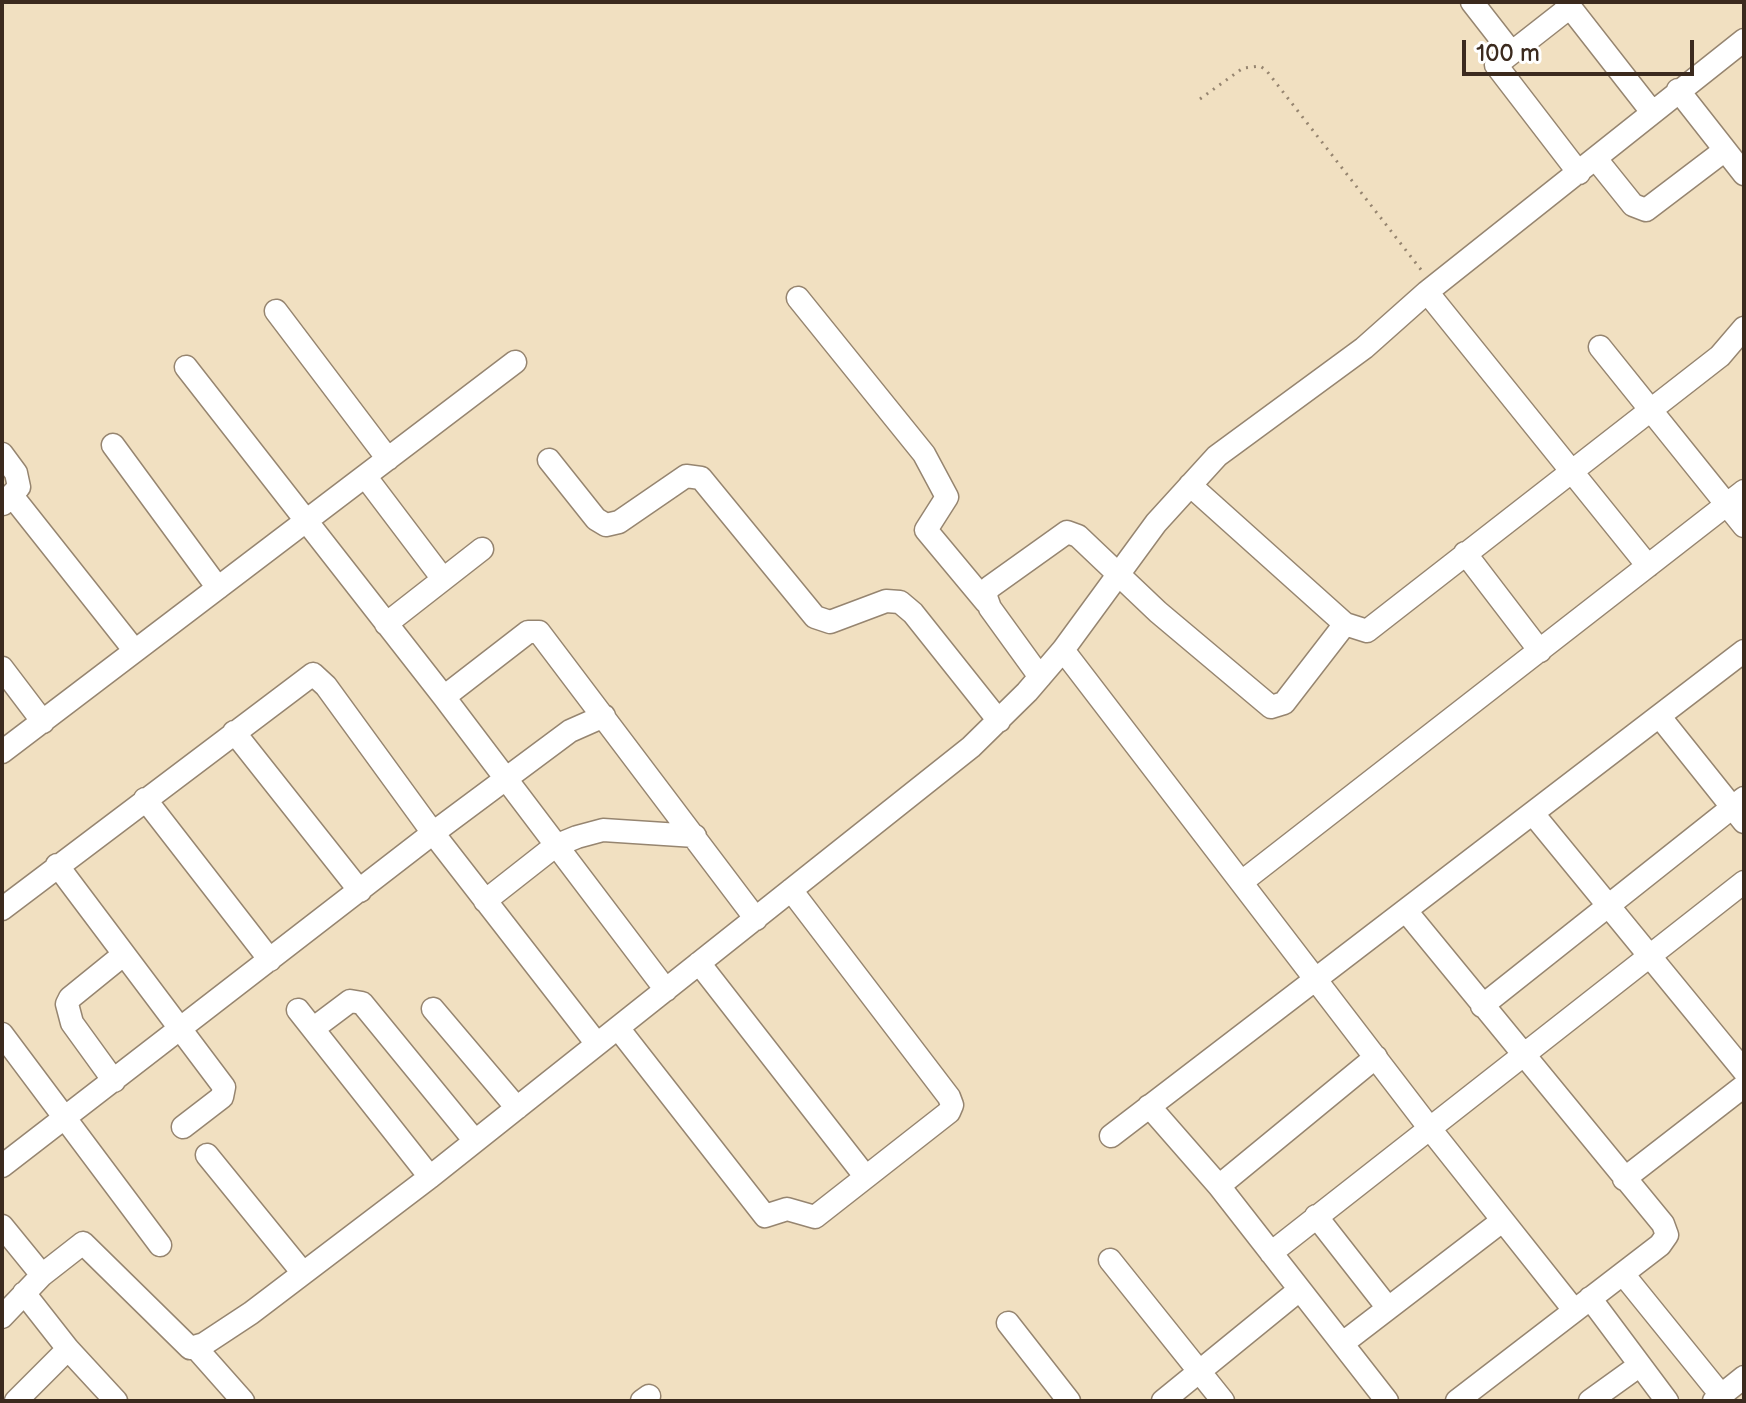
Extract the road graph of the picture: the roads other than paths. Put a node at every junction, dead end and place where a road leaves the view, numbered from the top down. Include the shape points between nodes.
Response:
1 (1472, 2) edge
2 (1568, 5) edge
3 (1744, 40) edge
4 (1511, 52) junction
5 (1678, 90) junction
6 (1652, 112) junction
7 (1725, 150) junction
8 (1588, 166) junction
9 (1744, 174) edge
10 (1430, 290) junction
11 (798, 298) dead end
12 (276, 311) dead end
13 (1740, 344) edge
14 (1600, 347) dead end
15 (515, 362) dead end
16 (186, 367) dead end
17 (1650, 408) junction
18 (113, 445) dead end
19 (2, 454) edge
20 (388, 459) junction
21 (549, 460) dead end
22 (1571, 470) junction
23 (365, 476) junction
24 (1190, 485) junction
25 (1735, 497) edge
26 (8, 500) edge
27 (305, 522) junction
28 (1744, 526) edge
29 (482, 549) dead end
30 (1465, 553) junction
31 (1648, 566) junction
32 (1118, 575) junction
33 (443, 579) junction
34 (218, 588) junction
35 (986, 602) junction
36 (386, 624) junction
37 (1345, 624) junction
38 (1063, 650) junction
39 (135, 651) junction
40 (1540, 651) junction
41 (1744, 651) edge
42 (2, 668) edge
43 (1040, 677) junction
44 (444, 697) junction
45 (604, 716) junction
46 (1660, 717) junction
47 (999, 721) junction
48 (43, 722) junction
49 (234, 732) junction
50 (2, 752) edge
51 (506, 780) junction
52 (145, 799) junction
53 (1740, 809) edge
54 (1534, 815) junction
55 (433, 833) junction
56 (695, 836) junction
57 (555, 846) junction
58 (57, 865) junction
59 (1243, 881) junction
60 (1744, 882) edge
61 (791, 890) junction
62 (360, 891) junction
63 (485, 901) junction
64 (1607, 907) junction
65 (2, 909) edge
66 (1406, 911) junction
67 (756, 919) junction
68 (123, 955) junction
69 (1652, 958) junction
70 (270, 960) junction
71 (699, 963) junction
72 (1315, 978) junction
73 (666, 990) junction
74 (1482, 1006) junction
75 (433, 1009) dead end
76 (298, 1010) dead end
77 (314, 1028) junction
78 (618, 1028) junction
79 (179, 1031) junction
80 (2, 1034) edge
81 (597, 1044) junction
82 (1376, 1057) junction
83 (11, 1058) edge
84 (1524, 1058) junction
85 (1744, 1071) edge
86 (114, 1081) junction
87 (1744, 1086) edge
88 (1149, 1106) junction
89 (517, 1108) junction
90 (65, 1118) junction
91 (183, 1127) dead end
92 (1431, 1130) junction
93 (1111, 1136) dead end
94 (475, 1141) junction
95 (207, 1155) dead end
96 (2, 1166) edge
97 (865, 1176) junction
98 (430, 1177) junction
99 (1624, 1179) junction
100 (1219, 1186) junction
101 (1316, 1216) junction
102 (1502, 1221) junction
103 (2, 1226) edge
104 (160, 1245) dead end
105 (1271, 1253) junction
106 (1110, 1260) dead end
107 (303, 1273) junction
108 (1623, 1274) junction
109 (42, 1275) junction
110 (1298, 1291) junction
111 (24, 1293) junction
112 (1582, 1304) junction
113 (1388, 1308) junction
114 (2, 1317) edge
115 (1008, 1323) dead end
116 (1343, 1343) junction
117 (196, 1348) junction
118 (68, 1349) junction
119 (1640, 1365) junction
120 (1200, 1371) junction
121 (1744, 1377) edge
122 (1481, 1394) edge
123 (1718, 1398) edge
124 (16, 1401) edge
125 (116, 1401) edge
126 (243, 1401) edge
127 (1069, 1401) edge
128 (1163, 1401) edge
129 (1223, 1401) edge
130 (1387, 1401) edge
131 (1457, 1401) edge
132 (1590, 1401) edge
133 (1667, 1401) edge

1 - 4 street
2 - 4 street
2 - 6 street
3 - 5 street
4 - 8 street via 1497,63 1498,72
5 - 6 street
5 - 7 street
6 - 8 street
7 - 8 street via 1646,210
7 - 9 street
8 - 10 street
10 - 22 street
10 - 24 street via 1364,348 1217,456
11 - 35 street via 924,454 947,497 926,530
12 - 20 street
13 - 17 street
14 - 17 street
15 - 20 street
16 - 27 street
17 - 22 street
17 - 25 street
18 - 34 street
19 - 26 street via 19,480
20 - 23 street
21 - 47 street via 606,525 619,522 686,476 701,478 815,617 830,622 886,601 900,602
22 - 30 street
22 - 31 street
23 - 27 street
23 - 33 street
24 - 32 street
24 - 37 street
25 - 28 street
25 - 31 street
26 - 39 street
27 - 34 street
27 - 36 street
29 - 33 street
30 - 37 street via 1367,631
30 - 40 street
31 - 40 street
32 - 35 street via 1078,536 1067,532 990,587
32 - 37 street via 1271,707 1284,703
32 - 38 street
33 - 36 street
34 - 39 street
35 - 43 street
36 - 44 street
38 - 43 street
38 - 59 street
39 - 48 street
40 - 59 street
41 - 46 street
42 - 48 street
43 - 47 street
44 - 45 street via 535,631
44 - 51 street
45 - 51 street via 570,731
45 - 56 street
46 - 53 street
46 - 54 street
47 - 61 street
48 - 50 street
49 - 52 street
49 - 55 street via 304,678 318,676
49 - 62 street
51 - 55 street
51 - 57 street
52 - 58 street
52 - 70 street
53 - 64 street
54 - 64 street
54 - 66 street
55 - 62 street
55 - 63 street
56 - 57 street via 603,830
56 - 67 street
57 - 63 street
57 - 73 street
58 - 65 street
58 - 68 street
59 - 72 street
60 - 69 street
61 - 67 street
61 - 97 street via 951,1102 949,1112
62 - 70 street
63 - 81 street
64 - 69 street
64 - 74 street
66 - 72 street
66 - 74 street
67 - 71 street
68 - 79 street
68 - 86 street via 67,1004 72,1023
69 - 84 street
69 - 85 street
70 - 79 street
71 - 73 street
71 - 97 street
72 - 82 street
72 - 88 street
73 - 78 street
74 - 84 street
75 - 89 street
76 - 77 street
77 - 94 street via 350,1001 362,1003
77 - 98 street
78 - 81 street
78 - 97 street via 761,1213 787,1209 815,1217
79 - 86 street
79 - 91 street via 224,1087 222,1097
80 - 83 street
81 - 89 street
82 - 92 street
82 - 100 street
83 - 90 street
84 - 92 street
84 - 99 street
86 - 90 street
87 - 99 street
88 - 93 street
88 - 100 street
89 - 94 street
90 - 96 street
90 - 104 street
92 - 101 street
92 - 102 street
94 - 98 street
95 - 107 street
98 - 107 street
99 - 108 street via 1667,1235
100 - 105 street
101 - 105 street
101 - 113 street
102 - 112 street
102 - 113 street
103 - 109 street
105 - 110 street
106 - 120 street
107 - 117 street
108 - 112 street
108 - 123 street
109 - 111 street
109 - 117 street via 83,1243 180,1341
110 - 116 street
110 - 120 street
111 - 114 street
111 - 118 street
112 - 119 street
112 - 122 street
113 - 116 street
115 - 127 street
116 - 130 street
117 - 126 street
118 - 124 street
118 - 125 street
119 - 132 street
119 - 133 street
120 - 128 street
120 - 129 street
121 - 123 street
122 - 131 street

